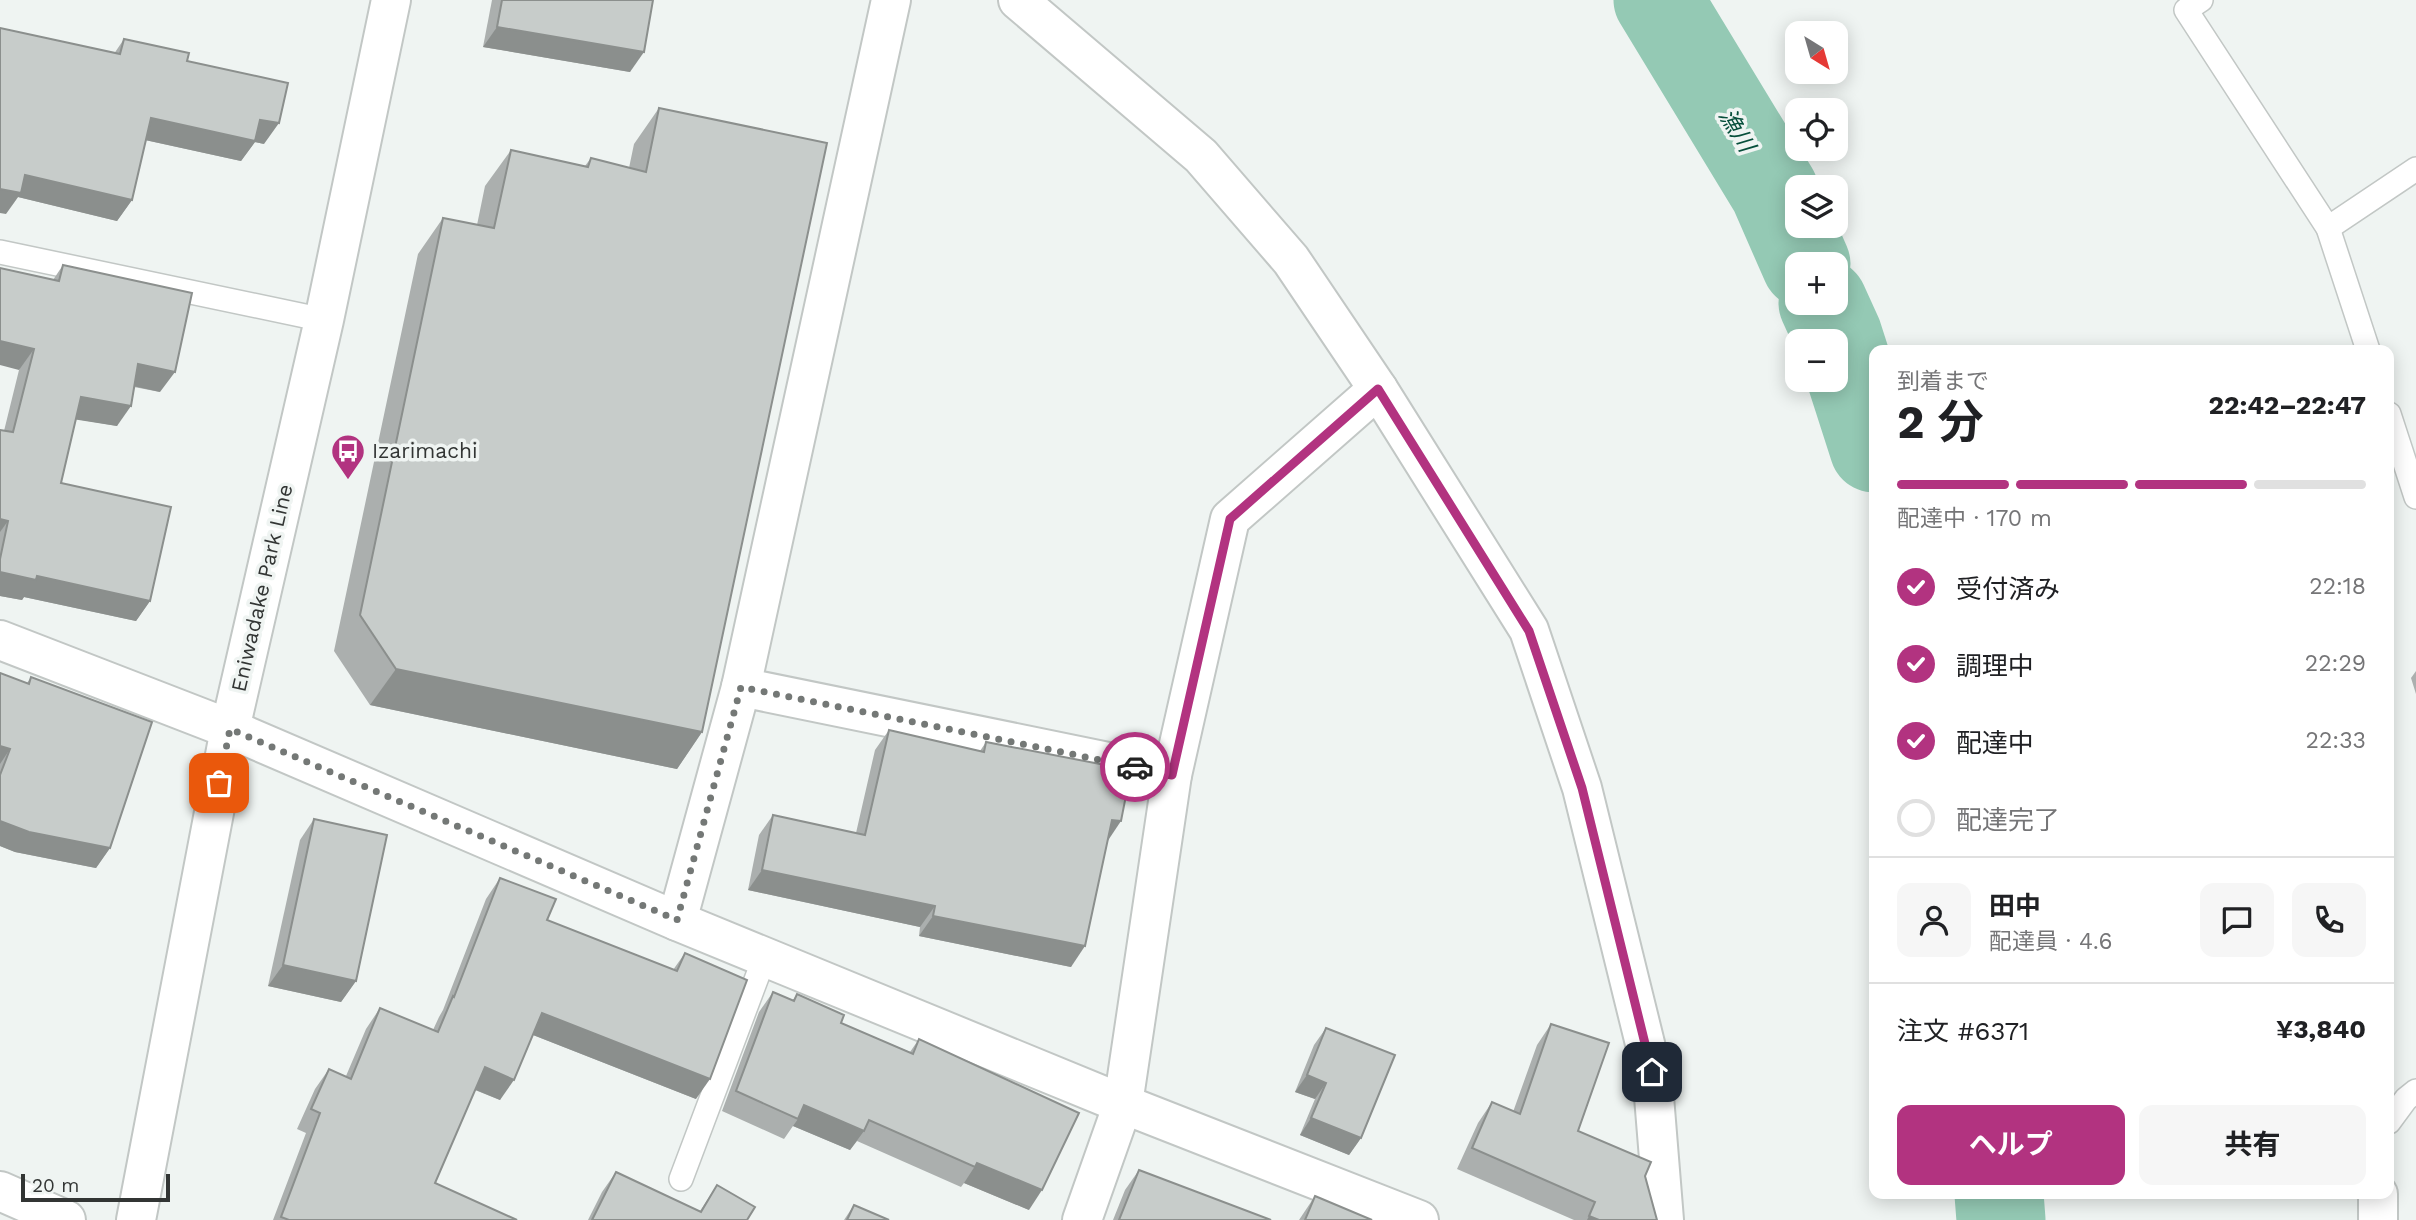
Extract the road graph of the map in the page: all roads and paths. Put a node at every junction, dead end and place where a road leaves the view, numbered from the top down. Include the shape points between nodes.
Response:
1 (391, 0) edge
2 (891, 0) edge
3 (1018, 0) edge
4 (2201, 0) edge
5 (2416, 169) edge
6 (2328, 228) junction
7 (0, 252) edge
8 (324, 320) junction
9 (2366, 345) edge
10 (1378, 389) junction
11 (2394, 429) edge
12 (2415, 493) edge
13 (0, 640) edge
14 (741, 687) junction
15 (230, 729) junction
16 (1172, 775) junction
17 (677, 920) junction
18 (765, 956) junction
19 (2416, 1091) edge
20 (1123, 1104) junction
21 (2394, 1115) edge
22 (681, 1179) dead end
23 (0, 1191) edge
24 (2378, 1199) edge
25 (66, 1220) edge
26 (136, 1220) edge
27 (1082, 1220) edge
28 (1419, 1220) edge
29 (1664, 1220) edge
30 (2378, 1220) edge

1 - 8 street, Eniwadake Park Line
2 - 14 street
3 - 10 street via 1201,156 1290,260
4 - 6 lane via 2186,10
5 - 6 lane
6 - 9 lane
7 - 8 lane
8 - 15 street, Eniwadake Park Line
10 - 16 street via 1230,519
10 - 29 street via 1529,631 1582,788 1652,1072
11 - 12 lane
13 - 15 street
14 - 16 street
14 - 17 street
15 - 17 street
15 - 26 street, Eniwadake Park Line
16 - 20 street
17 - 18 street
18 - 20 street
18 - 22 lane
19 - 21 lane
20 - 27 street
20 - 28 street
23 - 25 street
24 - 30 street

